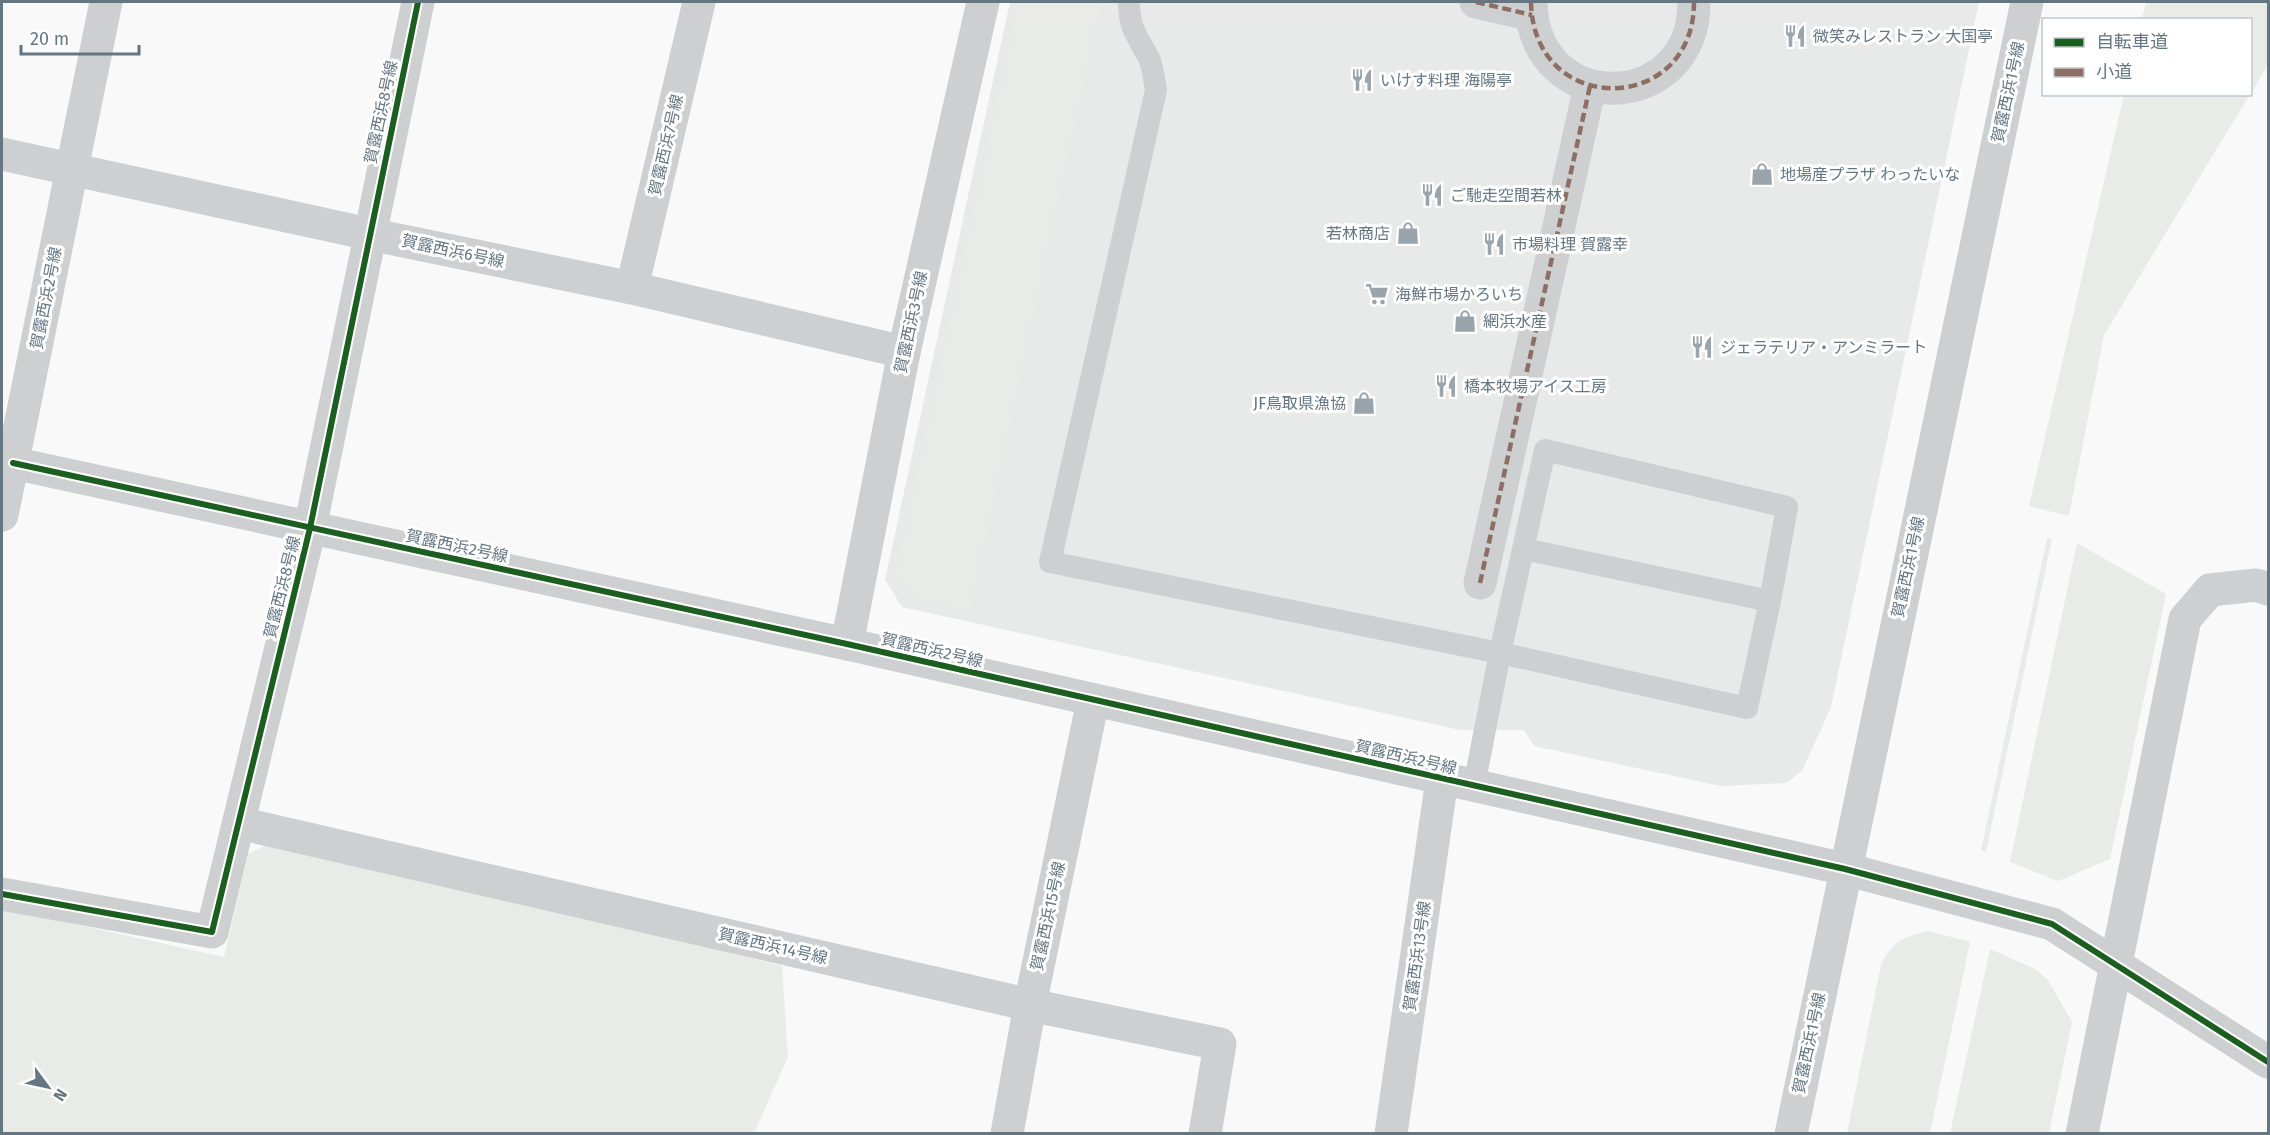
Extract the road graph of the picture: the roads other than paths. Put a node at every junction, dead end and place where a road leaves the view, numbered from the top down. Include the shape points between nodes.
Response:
1 (106, 2) edge
2 (418, 2) edge
3 (699, 2) edge
4 (983, 2) edge
5 (1129, 2) edge
6 (1476, 2) edge
7 (1694, 2) edge
8 (2027, 2) edge
9 (1532, 8) edge
10 (1590, 86) junction
11 (2, 154) edge
12 (72, 169) junction
13 (369, 234) junction
14 (632, 288) junction
15 (904, 352) junction
16 (13, 463) junction
17 (2, 515) edge
18 (310, 528) junction
19 (1524, 549) junction
20 (1480, 583) dead end
21 (2268, 589) edge
22 (1770, 601) junction
23 (847, 644) junction
24 (1500, 653) junction
25 (1093, 700) junction
26 (1442, 779) junction
27 (1474, 786) junction
28 (239, 823) junction
29 (1845, 869) junction
30 (2, 894) edge
31 (2115, 966) junction
32 (1030, 1005) junction
33 (2268, 1062) edge
34 (1007, 1134) edge
35 (1205, 1134) edge
36 (1391, 1134) edge
37 (1791, 1134) edge
38 (2082, 1134) edge

1 - 12 street, 賀露西浜2号線
2 - 13 street, 賀露西浜8号線
3 - 14 street, 賀露西浜7号線
4 - 15 street, 賀露西浜3号線
5 - 24 lane via 1129,20 1150,60 1156,90 1050,562
6 - 9 street
7 - 10 street via 1694,20 1685,46 1668,68 1645,82 1618,89
8 - 29 street, 賀露西浜1号線
9 - 10 street via 1534,31 1546,55 1566,74
10 - 20 street
11 - 12 street, 賀露西浜6号線
12 - 13 street, 賀露西浜6号線
12 - 16 street, 賀露西浜2号線
13 - 14 street, 賀露西浜6号線
13 - 18 street, 賀露西浜8号線
14 - 15 street, 賀露西浜6号線
15 - 23 street, 賀露西浜3号線
16 - 17 street, 賀露西浜2号線
16 - 18 street, 賀露西浜2号線
18 - 23 street, 賀露西浜2号線
18 - 28 street, 賀露西浜8号線
19 - 22 lane
19 - 22 lane via 1545,450 1787,507
19 - 24 lane
21 - 31 street via 2256,585 2210,590 2185,619
22 - 24 lane via 1747,708
23 - 25 street, 賀露西浜2号線
24 - 27 lane
25 - 26 street, 賀露西浜2号線
25 - 32 street, 賀露西浜15号線
26 - 27 street, 賀露西浜2号線
26 - 36 street, 賀露西浜13号線
27 - 29 street, 賀露西浜2号線
28 - 30 street, 賀露西浜8号線 via 212,932
28 - 32 street, 賀露西浜14号線
29 - 31 street, 賀露西浜2号線 via 2052,924
29 - 37 street, 賀露西浜1号線
31 - 33 street, 賀露西浜2号線
31 - 38 street
32 - 34 street, 賀露西浜15号線
32 - 35 street, 賀露西浜14号線 via 1220,1044

